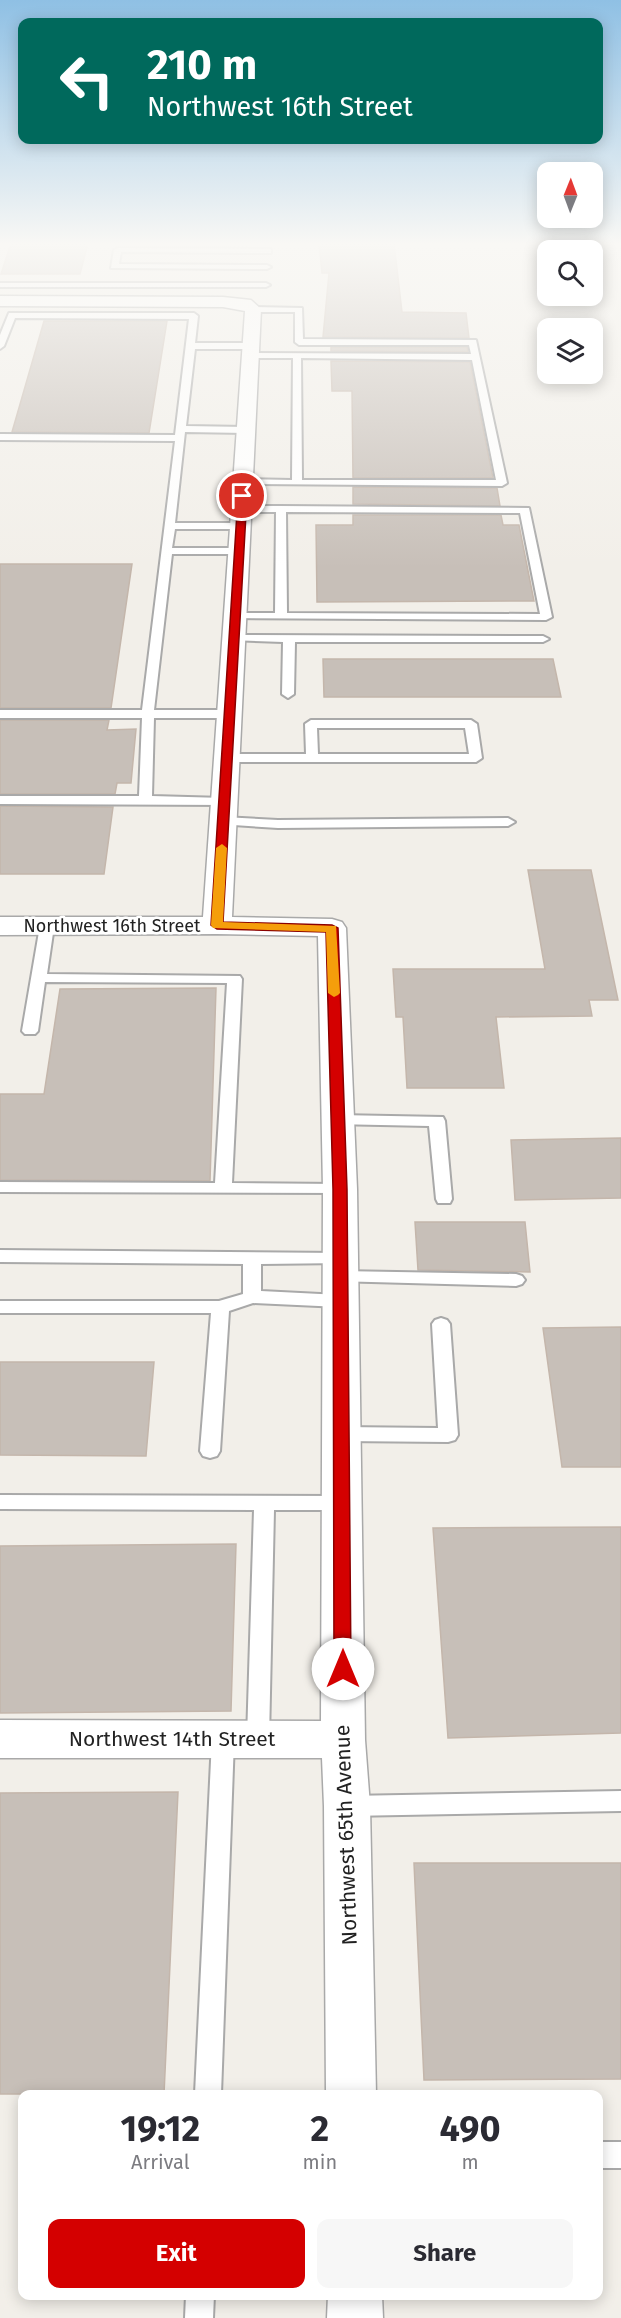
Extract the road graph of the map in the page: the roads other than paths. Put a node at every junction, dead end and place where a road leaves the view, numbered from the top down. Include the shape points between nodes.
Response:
1 (189, 351) edge
2 (251, 351) edge
3 (253, 351) edge
4 (475, 351) edge
5 (297, 355) junction
6 (476, 357) junction
7 (246, 430) junction
8 (180, 433) junction
9 (0, 437) edge
10 (243, 482) junction
11 (297, 483) junction
12 (281, 509) junction
13 (241, 517) junction
14 (170, 526) junction
15 (167, 551) junction
16 (239, 551) junction
17 (281, 616) junction
18 (235, 627) junction
19 (289, 638) junction
20 (543, 639) dead end
21 (288, 694) dead end
22 (148, 713) junction
23 (0, 714) edge
24 (230, 714) junction
25 (227, 758) junction
26 (312, 758) junction
27 (0, 800) edge
28 (145, 800) junction
29 (224, 812) junction
30 (508, 822) dead end
31 (217, 925) junction
32 (0, 926) edge
33 (47, 926) junction
34 (332, 928) joint
35 (39, 978) junction
36 (30, 1031) dead end
37 (338, 1120) junction
38 (0, 1187) edge
39 (224, 1188) junction
40 (340, 1189) junction
41 (444, 1199) dead end
42 (0, 1256) edge
43 (252, 1258) junction
44 (340, 1279) junction
45 (516, 1280) dead end
46 (252, 1297) junction
47 (0, 1307) edge
48 (220, 1307) junction
49 (441, 1324) dead end
50 (341, 1434) junction
51 (210, 1451) dead end
52 (0, 1502) edge
53 (264, 1503) junction
54 (342, 1503) junction
55 (0, 1738) edge
56 (241, 1739) junction
57 (343, 1740) junction
58 (621, 1801) edge
59 (347, 1806) junction
60 (208, 2090) edge
61 (351, 2090) edge
62 (603, 2156) edge
63 (621, 2156) edge
64 (200, 2300) edge
65 (354, 2300) edge
66 (199, 2318) edge
67 (355, 2318) edge

1 - 8 lane
2 - 7 street
3 - 5 lane
4 - 6 lane
5 - 6 lane
5 - 11 lane
6 - 11 lane via 502,483
7 - 8 lane
7 - 10 street
8 - 9 lane
8 - 14 lane
10 - 11 lane
10 - 13 street
12 - 13 lane
12 - 17 lane
12 - 17 lane via 525,510 546,616
13 - 14 lane
13 - 16 street
14 - 15 lane
15 - 16 lane
15 - 22 lane
16 - 18 street
17 - 18 lane
18 - 19 lane
18 - 24 street
19 - 20 lane
19 - 21 lane
22 - 23 lane
22 - 24 lane
22 - 28 lane
24 - 25 street
25 - 26 lane
25 - 29 street
26 - 26 lane via 359,758 476,758 471,724 311,724
27 - 28 lane
28 - 29 lane
29 - 30 lane via 278,824
29 - 31 street
31 - 33 street, Northwest 16th Street
31 - 34 street, Northwest 16th Street
32 - 33 street, Northwest 16th Street
33 - 35 lane
34 - 37 street, Northwest 65th Avenue
35 - 36 lane
35 - 39 lane via 235,979
37 - 40 street, Northwest 65th Avenue
37 - 41 lane via 437,1121
38 - 39 lane
39 - 40 lane
40 - 44 street, Northwest 65th Avenue
42 - 43 lane
43 - 44 lane
43 - 46 lane
44 - 45 lane
44 - 46 lane
44 - 50 street, Northwest 65th Avenue
46 - 48 lane
47 - 48 lane
48 - 51 lane
49 - 50 lane via 448,1435
50 - 54 street, Northwest 65th Avenue
52 - 53 lane
53 - 54 lane
53 - 56 lane
54 - 57 street, Northwest 65th Avenue
55 - 56 street, Northwest 14th Street
56 - 57 street, Northwest 14th Street
56 - 60 lane
57 - 59 street, Northwest 65th Avenue
58 - 59 lane
59 - 61 street, Northwest 65th Avenue
62 - 63 lane
64 - 66 lane
65 - 67 street

